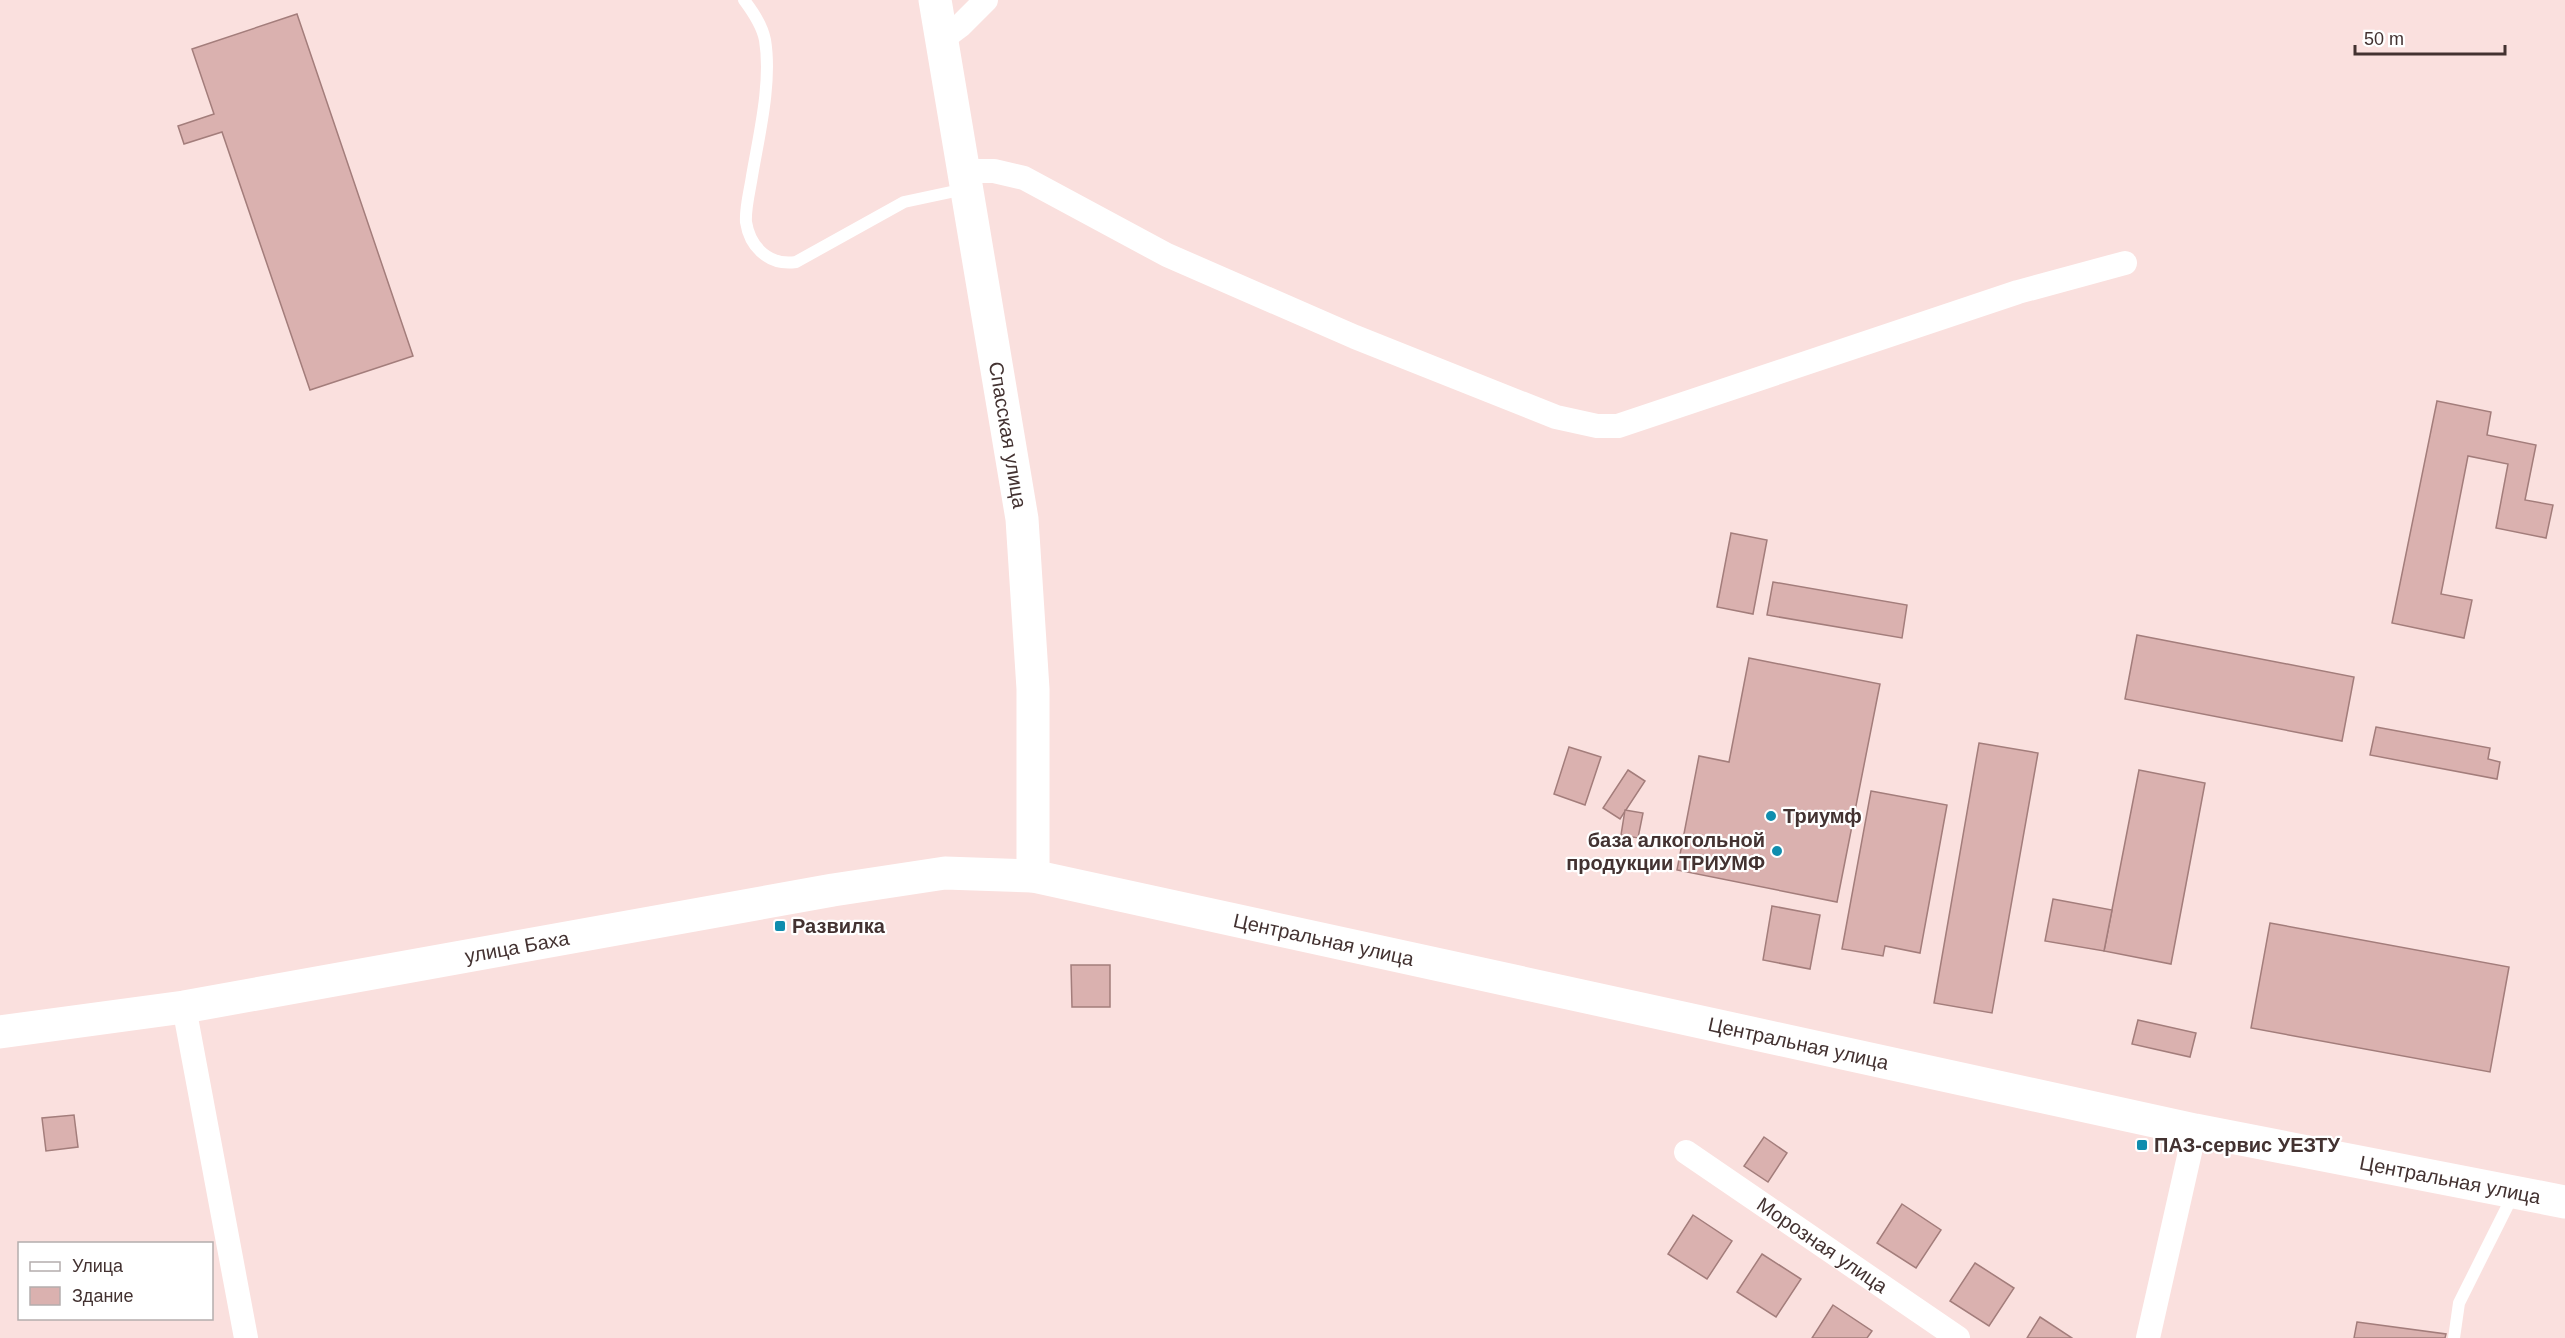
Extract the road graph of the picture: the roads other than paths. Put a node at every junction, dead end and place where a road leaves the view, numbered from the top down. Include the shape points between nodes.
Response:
1 (744, 0) edge
2 (934, 0) edge
3 (986, 0) edge
4 (940, 41) junction
5 (965, 180) junction
6 (2126, 263) dead end
7 (1034, 876) junction
8 (184, 1007) junction
9 (0, 1032) edge
10 (2195, 1130) junction
11 (1686, 1152) dead end
12 (2515, 1192) junction
13 (2565, 1202) edge
14 (246, 1338) edge
15 (1958, 1338) edge
16 (2148, 1338) edge
17 (2454, 1338) edge

1 - 5 lane via 756,15 765,39 766,67 746,220 754,247 775,261 796,262 904,202
2 - 4 street, Спасская улица
3 - 4 street
4 - 5 street, Спасская улица
5 - 6 street via 994,171 1024,178 1167,255 1355,337 1556,417 1597,426 1618,426 2018,292
5 - 7 street, Спасская улица via 1022,519 1033,689
7 - 8 street, улица Баха via 945,873 833,890
7 - 10 street, Центральная улица
8 - 9 street, улица Баха
8 - 14 street
10 - 12 street, Центральная улица
10 - 16 street
11 - 15 street, Морозная улица
12 - 13 street, Центральная улица
12 - 17 lane via 2459,1303

